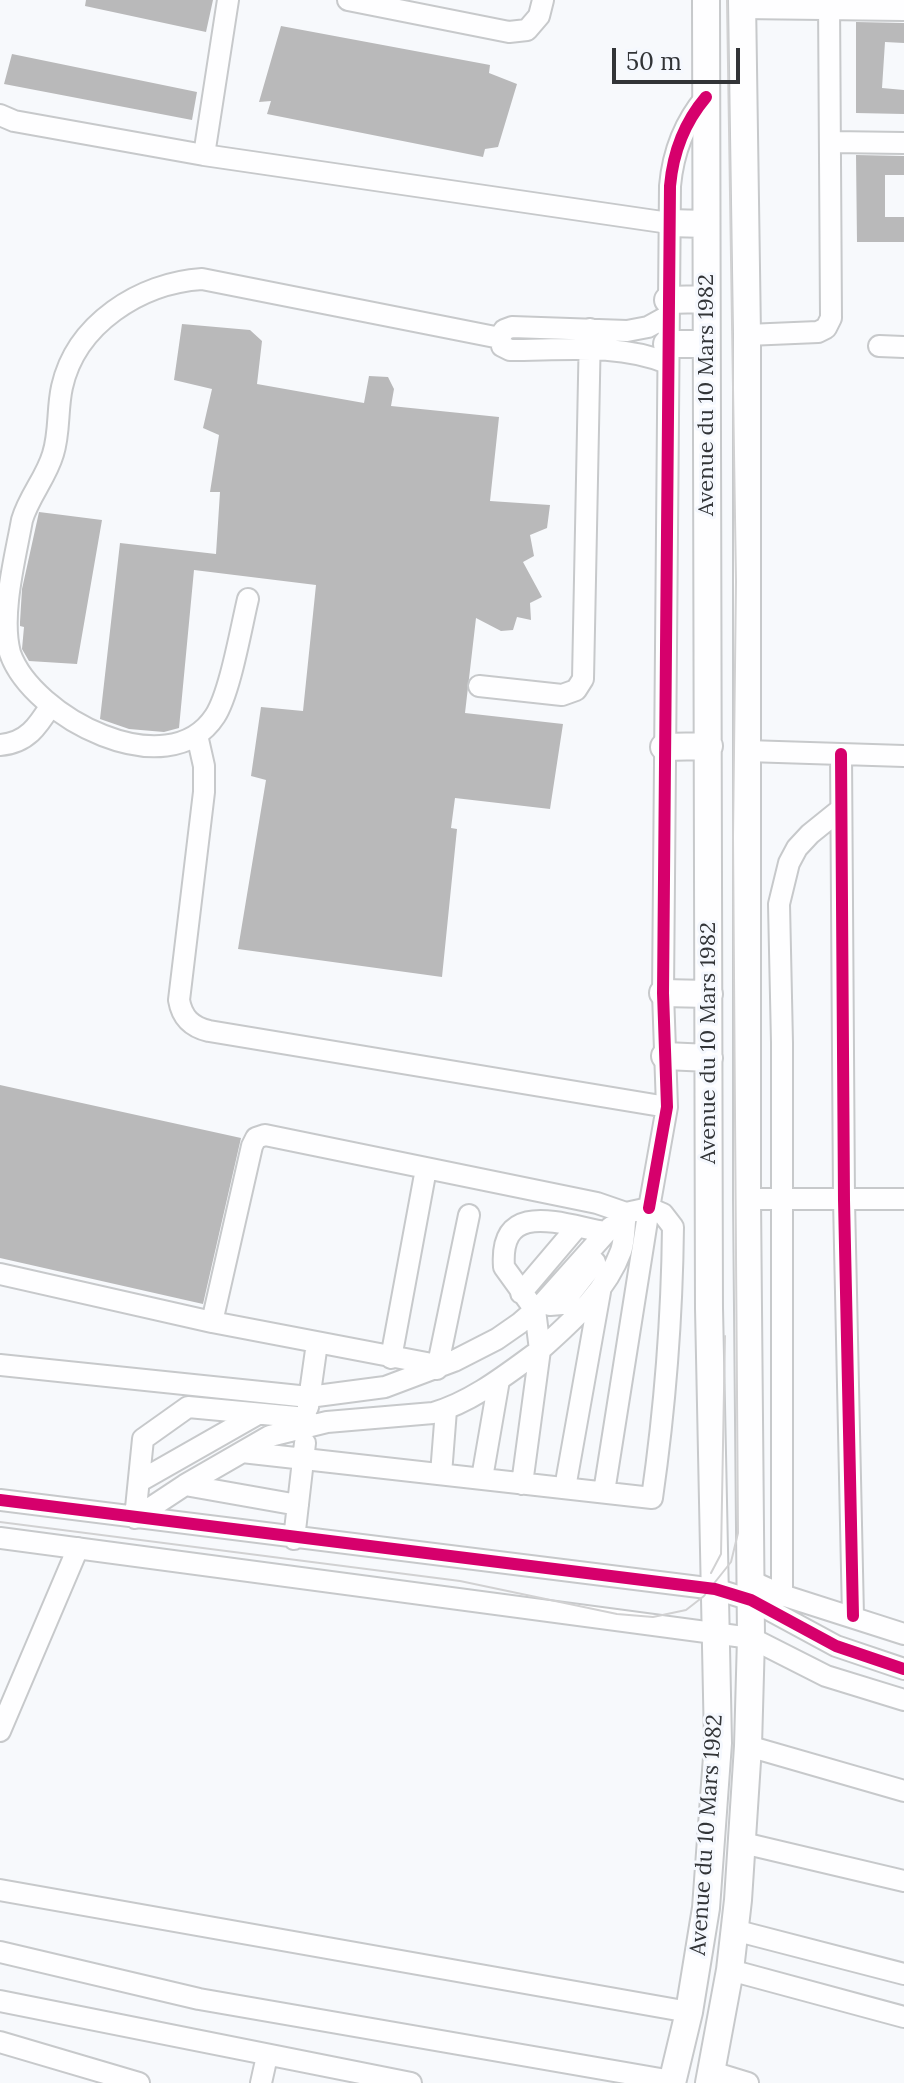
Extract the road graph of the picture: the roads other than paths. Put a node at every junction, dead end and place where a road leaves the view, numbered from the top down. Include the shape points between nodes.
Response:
1 (228, 0) edge
2 (348, 0) edge
3 (543, 0) edge
4 (706, 0) edge
5 (742, 4) edge
6 (829, 5) edge
7 (904, 10) edge
8 (706, 97) junction
9 (0, 115) edge
10 (832, 142) junction
11 (904, 143) edge
12 (204, 155) junction
13 (669, 223) junction
14 (706, 224) junction
15 (706, 299) junction
16 (668, 308) junction
17 (747, 335) junction
18 (589, 340) junction
19 (706, 344) junction
20 (879, 346) dead end
21 (904, 347) edge
22 (667, 353) junction
23 (248, 599) dead end
24 (479, 686) dead end
25 (51, 705) junction
26 (197, 735) junction
27 (0, 745) edge
28 (709, 746) junction
29 (664, 747) junction
30 (747, 751) junction
31 (841, 754) junction
32 (904, 756) edge
33 (841, 809) junction
34 (663, 993) junction
35 (709, 994) junction
36 (665, 1056) junction
37 (709, 1058) junction
38 (667, 1107) junction
39 (426, 1169) junction
40 (747, 1199) junction
41 (904, 1199) edge
42 (782, 1200) junction
43 (844, 1200) junction
44 (649, 1208) junction
45 (626, 1213) junction
46 (469, 1215) dead end
47 (577, 1227) junction
48 (604, 1234) junction
49 (0, 1274) edge
50 (601, 1287) junction
51 (521, 1293) junction
52 (540, 1306) junction
53 (212, 1322) junction
54 (317, 1343) junction
55 (540, 1350) junction
56 (391, 1358) junction
57 (0, 1365) edge
58 (437, 1367) junction
59 (499, 1380) junction
60 (446, 1410) junction
61 (307, 1414) junction
62 (256, 1415) junction
63 (242, 1452) junction
64 (303, 1457) junction
65 (441, 1474) junction
66 (482, 1478) junction
67 (140, 1481) junction
68 (522, 1484) junction
69 (185, 1485) junction
70 (565, 1488) junction
71 (604, 1492) junction
72 (0, 1500) edge
73 (298, 1505) junction
74 (135, 1518) junction
75 (0, 1538) edge
76 (294, 1539) junction
77 (78, 1548) junction
78 (715, 1589) junction
79 (751, 1590) junction
80 (782, 1595) junction
81 (853, 1616) junction
82 (715, 1632) junction
83 (904, 1634) edge
84 (751, 1638) junction
85 (904, 1669) edge
86 (904, 1700) edge
87 (0, 1731) edge
88 (748, 1746) junction
89 (904, 1791) edge
90 (743, 1843) junction
91 (904, 1881) edge
92 (0, 1890) edge
93 (734, 1930) junction
94 (0, 1952) edge
95 (730, 1970) junction
96 (904, 1974) edge
97 (0, 2001) edge
98 (689, 2012) junction
99 (904, 2017) edge
100 (0, 2042) edge
101 (267, 2056) junction
102 (710, 2078) edge
103 (359, 2079) edge
104 (672, 2082) edge
105 (139, 2083) edge
106 (261, 2083) edge
107 (411, 2083) edge
108 (748, 2083) edge

1 - 12 street
2 - 3 street via 509,32 527,30
4 - 8 main road, Avenue du 10 Mars 1982
5 - 6 street
5 - 17 main road, Avenue du 10 Mars 1982
6 - 7 street
6 - 10 street
8 - 13 street via 684,129 674,157
8 - 14 main road, Avenue du 10 Mars 1982
9 - 12 street
10 - 11 street
10 - 17 street via 831,318 818,332
12 - 13 street
13 - 14 main road
13 - 16 street
14 - 15 main road, Avenue du 10 Mars 1982
15 - 16 main road
15 - 19 main road, Avenue du 10 Mars 1982
16 - 18 street via 636,330
16 - 22 street
17 - 30 main road, Avenue du 10 Mars 1982
18 - 22 street via 630,351
18 - 24 street via 583,679 576,690 562,695
18 - 25 street via 510,350 500,338 202,279 165,283 135,297 89,334 70,363 61,389 56,445 27,504 5,631 11,655 31,688
19 - 22 main road
19 - 28 main road, Avenue du 10 Mars 1982
20 - 21 street
22 - 29 street
23 - 26 street via 221,704
25 - 26 street via 86,728 125,742 166,746
25 - 27 street via 26,737
26 - 38 street via 204,792 179,1000 194,1026
28 - 29 main road
28 - 35 main road, Avenue du 10 Mars 1982
29 - 34 street
30 - 31 street
30 - 40 main road, Avenue du 10 Mars 1982
31 - 32 street
31 - 33 street
33 - 42 street via 797,848 779,904
33 - 43 street
34 - 35 main road
34 - 36 street
35 - 37 main road, Avenue du 10 Mars 1982
36 - 37 main road
36 - 38 street
37 - 78 main road, Avenue du 10 Mars 1982
38 - 44 street
39 - 45 street
39 - 53 street via 265,1135 256,1138
39 - 56 street
40 - 42 street
40 - 79 main road, Avenue du 10 Mars 1982
41 - 43 street
42 - 43 street
42 - 80 street
43 - 81 street
44 - 45 street
44 - 71 street
44 - 71 street via 673,1227 661,1438 652,1498
45 - 48 street
45 - 50 street via 621,1251
46 - 58 street
47 - 48 street
47 - 51 street
47 - 51 street via 526,1221 509,1232 504,1267
48 - 52 street
49 - 53 street
50 - 55 street
50 - 70 street
51 - 52 street
52 - 55 street
52 - 58 street via 497,1339
53 - 54 street
54 - 56 street
54 - 61 street
55 - 59 street
55 - 68 street
56 - 58 street
57 - 61 street
58 - 61 street
59 - 60 street
59 - 66 street
60 - 61 street
60 - 65 street
61 - 62 street
61 - 63 street
61 - 64 street
62 - 67 street
62 - 67 street via 188,1407 143,1439
63 - 64 street
63 - 69 street
64 - 65 street
64 - 73 street
65 - 66 street
66 - 68 street
67 - 74 street
68 - 70 street
69 - 73 street
69 - 74 street
70 - 71 street
72 - 74 street
73 - 76 street
74 - 76 street
75 - 77 street
76 - 78 street
77 - 82 street
77 - 87 street
78 - 79 street
78 - 82 main road, Avenue du 10 Mars 1982
79 - 80 street
79 - 84 main road, Avenue du 10 Mars 1982
79 - 85 street via 836,1646
80 - 81 street
81 - 83 street
82 - 84 street
82 - 98 main road, Avenue du 10 Mars 1982 via 718,1743 706,1908
84 - 86 street via 826,1676
84 - 88 main road, Avenue du 10 Mars 1982
88 - 89 street
88 - 90 main road, Avenue du 10 Mars 1982
90 - 91 street
90 - 93 main road, Avenue du 10 Mars 1982
92 - 98 street
93 - 95 main road, Avenue du 10 Mars 1982
93 - 96 street
94 - 104 street via 199,1999
95 - 99 street
95 - 102 main road, Avenue du 10 Mars 1982
97 - 101 street
98 - 104 main road, Avenue du 10 Mars 1982
100 - 105 street
101 - 103 street
101 - 106 street
102 - 108 street
103 - 107 street

